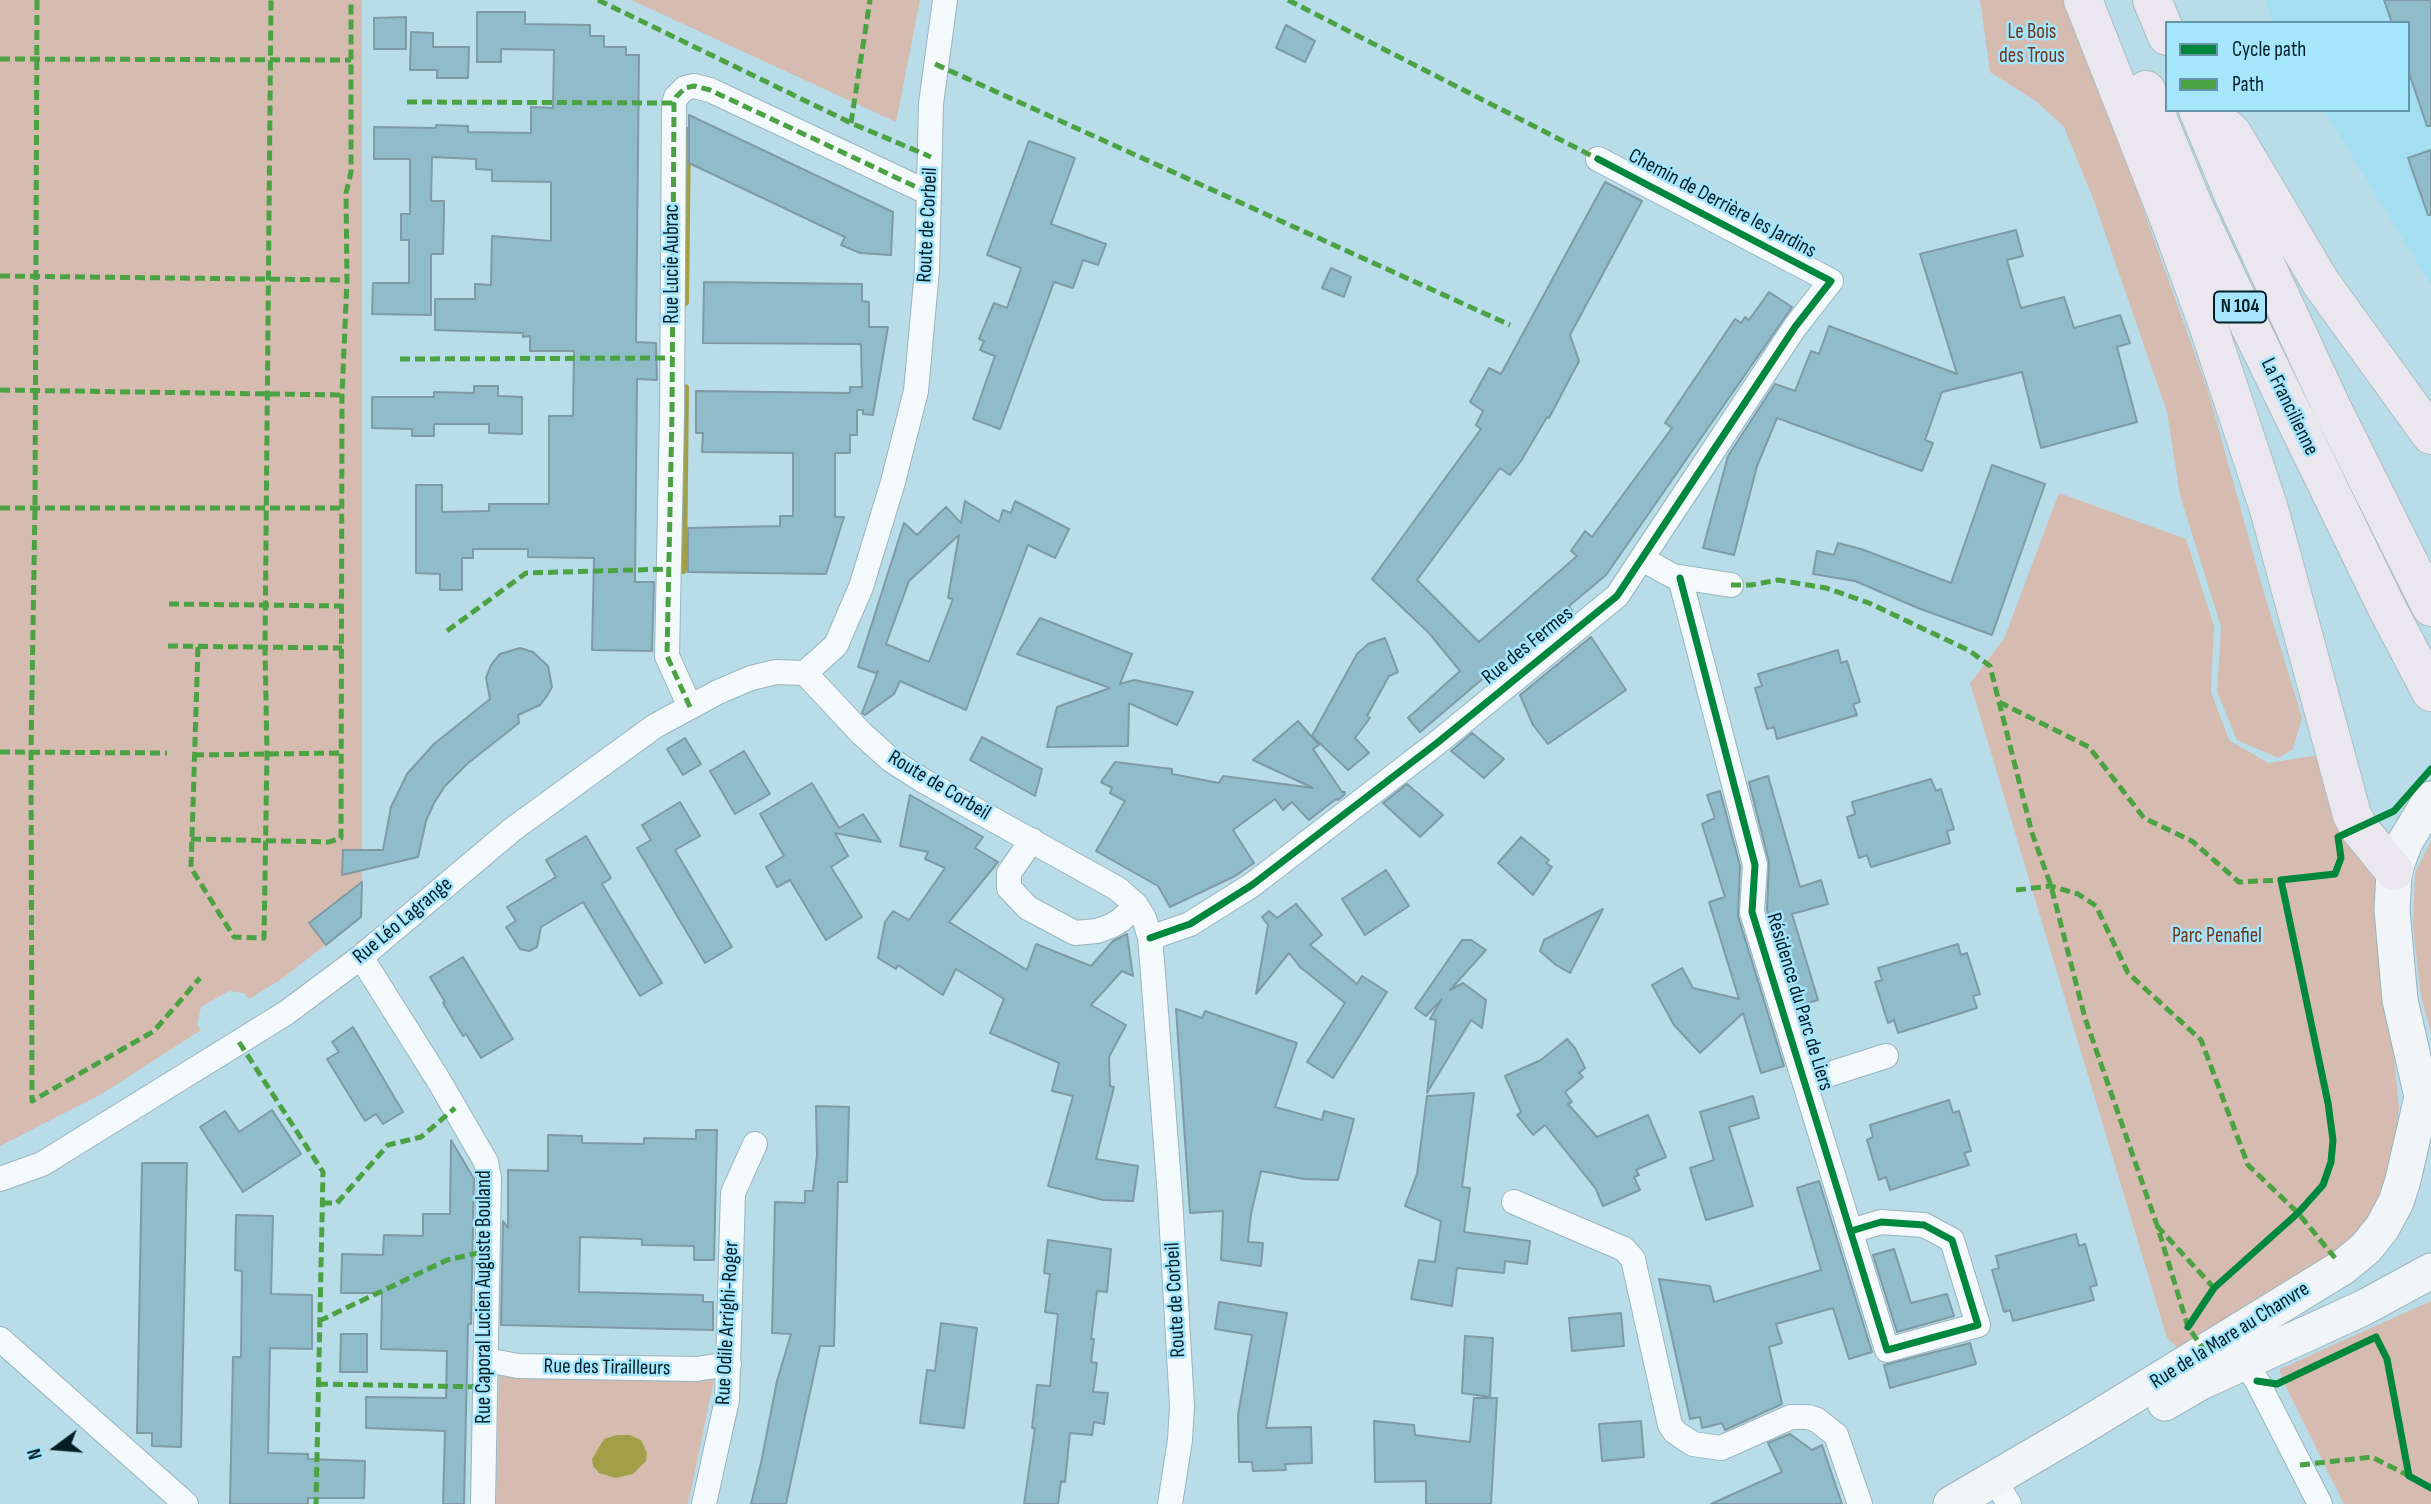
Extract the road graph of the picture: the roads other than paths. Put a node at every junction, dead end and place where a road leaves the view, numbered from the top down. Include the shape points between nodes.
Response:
1 (944, 0) edge
2 (2083, 0) edge
3 (2109, 0) edge
4 (2152, 0) edge
5 (2165, 31) edge
6 (2199, 112) edge
7 (2206, 112) edge
8 (1598, 159) dead end
9 (929, 193) junction
10 (1831, 281) joint
11 (2431, 435) edge
12 (1642, 559) junction
13 (1680, 578) junction
14 (1731, 585) dead end
15 (2426, 598) edge
16 (806, 673) junction
17 (2431, 692) edge
18 (690, 707) junction
19 (2431, 799) edge
20 (1032, 840) junction
21 (2395, 871) junction
22 (1136, 905) junction
23 (1150, 938) junction
24 (361, 957) junction
25 (1886, 1056) dead end
26 (1805, 1082) junction
27 (2426, 1109) edge
28 (755, 1143) dead end
29 (0, 1179) edge
30 (1514, 1202) dead end
31 (1851, 1231) junction
32 (2431, 1271) edge
33 (0, 1339) edge
34 (486, 1360) junction
35 (2245, 1362) junction
36 (729, 1364) junction
37 (2001, 1496) edge
38 (186, 1504) edge
39 (483, 1504) edge
40 (704, 1504) edge
41 (1170, 1504) edge
42 (1860, 1504) edge
43 (1951, 1504) edge
44 (2320, 1504) edge

1 - 9 street, Route de Corbeil via 932,104
2 - 21 highway via 2175,234 2266,498 2352,815
3 - 17 highway, La Francilienne / N 104 via 2235,297
4 - 5 highway
6 - 15 highway, La Francilienne / N 104 via 2320,383
7 - 11 highway via 2232,133 2321,283
8 - 10 street, Chemin de Derrière les Jardins
9 - 16 street, Route de Corbeil via 921,347 908,423 846,624 836,645
9 - 18 street, Rue Lucie Aubrac via 710,90 694,86 676,97 667,656
10 - 12 street, Rue des Fermes via 1795,327
12 - 13 street
12 - 23 street, Rue des Fermes via 1617,596 1437,743 1219,908
13 - 14 street
13 - 26 street, Résidence du Parc de Liers via 1755,864 1752,912
16 - 18 street, Rue Léo Lagrange via 751,678
16 - 20 street, Route de Corbeil via 891,760
18 - 24 street, Rue Léo Lagrange via 655,726 513,829
19 - 21 main road, Rue de la Mare au Chanvre via 2405,842
20 - 22 street, Route de Corbeil via 1118,889
20 - 22 street via 1009,873 1009,888 1028,908 1075,933 1111,926
21 - 27 main road, Rue de la Mare au Chanvre via 2393,936 2400,1000
22 - 23 street, Route de Corbeil
23 - 41 street, Route de Corbeil via 1182,1406
24 - 29 street, Rue Léo Lagrange via 286,1013 166,1089 42,1164
24 - 34 street, Rue Caporal Lucien Auguste Bouland via 486,1162
25 - 26 street
26 - 31 street, Résidence du Parc de Liers
27 - 37 main road, Rue de la Mare au Chanvre via 2396,1202 2366,1248
28 - 36 street, Rue Odile Arrighi-Roger via 733,1194
30 - 42 street via 1624,1249 1633,1259 1675,1432 1693,1444 1721,1448 1791,1417 1817,1420 1836,1435
31 - 31 street, Résidence du Parc de Liers via 1881,1222 1924,1225 1952,1240 1978,1325 1887,1350
32 - 35 main road, Rue de la Mare au Chanvre
33 - 38 street
34 - 36 street, Rue des Tirailleurs via 518,1366 696,1369
34 - 39 street, Rue Caporal Lucien Auguste Bouland
35 - 37 main road, Rue de la Mare au Chanvre via 2201,1382
35 - 44 street
36 - 40 street, Rue Odile Arrighi-Roger via 727,1400
37 - 43 main road, Rue de la Mare au Chanvre

